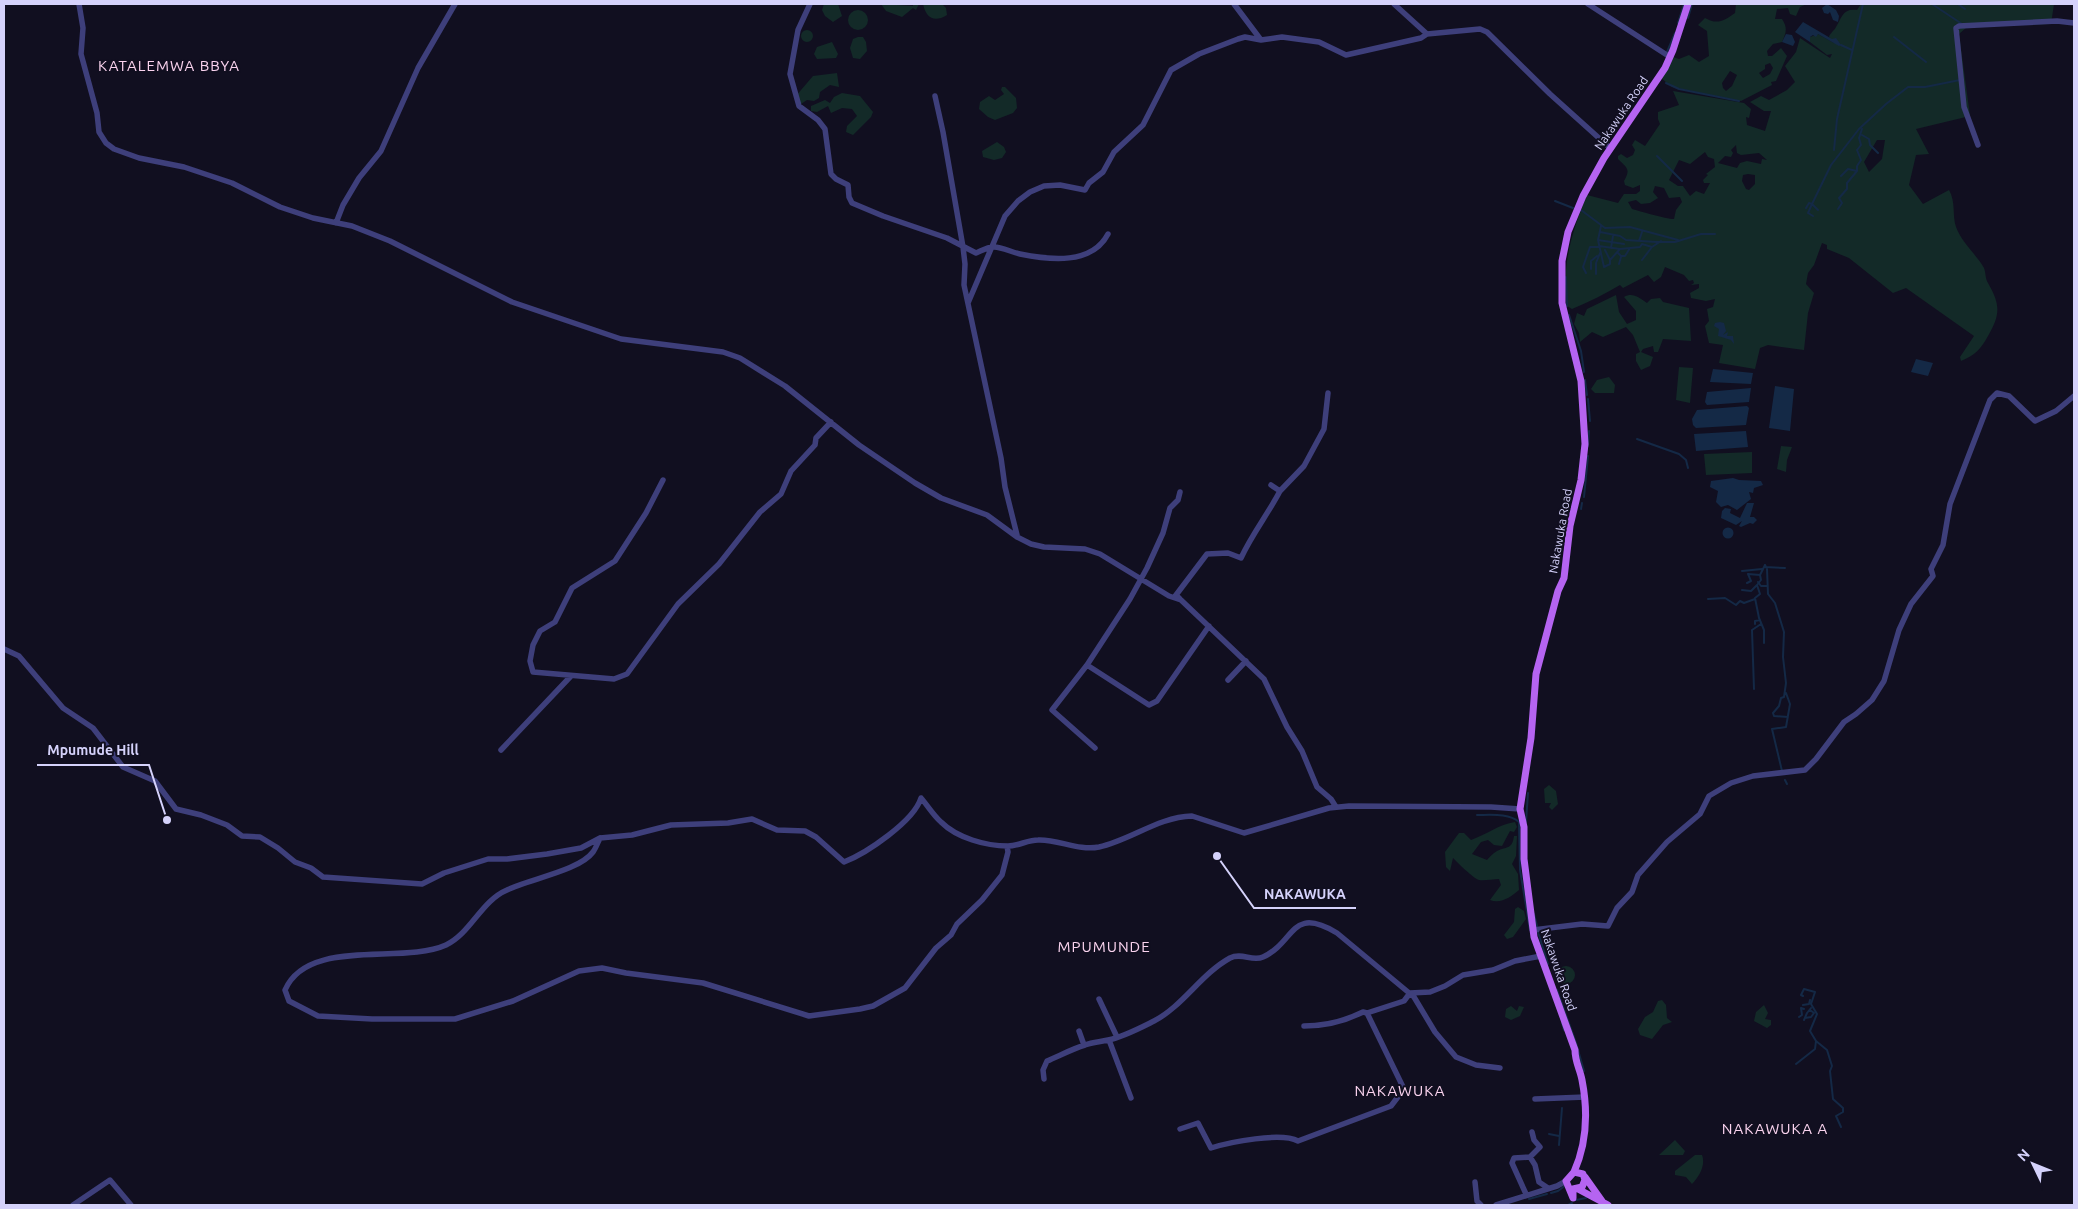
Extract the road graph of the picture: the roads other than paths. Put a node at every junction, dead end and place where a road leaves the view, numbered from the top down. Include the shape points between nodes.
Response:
1 (79, 4) edge
2 (455, 4) edge
3 (810, 4) edge
4 (1234, 4) edge
5 (1394, 4) edge
6 (1588, 4) edge
7 (1688, 4) edge
8 (2074, 24) edge
9 (1426, 34) junction
10 (1261, 40) junction
11 (1670, 56) junction
12 (935, 96) dead end
13 (1978, 145) dead end
14 (1610, 148) junction
15 (336, 223) junction
16 (1108, 234) dead end
17 (963, 246) junction
18 (992, 246) junction
19 (968, 303) junction
20 (1328, 393) dead end
21 (2074, 396) edge
22 (831, 422) junction
23 (663, 480) dead end
24 (1271, 485) dead end
25 (1280, 491) junction
26 (1180, 492) dead end
27 (1017, 537) junction
28 (1142, 578) junction
29 (1181, 600) junction
30 (1209, 626) junction
31 (4, 649) edge
32 (1246, 661) junction
33 (1087, 665) junction
34 (571, 676) junction
35 (1228, 680) dead end
36 (1095, 748) dead end
37 (501, 750) dead end
38 (1336, 807) junction
39 (1520, 809) junction
40 (600, 838) junction
41 (1007, 846) junction
42 (1533, 930) junction
43 (1541, 956) junction
44 (1410, 993) junction
45 (1099, 999) dead end
46 (1367, 1013) junction
47 (1304, 1026) dead end
48 (1079, 1031) dead end
49 (1116, 1037) junction
50 (1110, 1040) junction
51 (1084, 1045) junction
52 (1500, 1068) dead end
53 (1044, 1079) dead end
54 (1585, 1097) junction
55 (1131, 1098) dead end
56 (1534, 1099) dead end
57 (1180, 1129) dead end
58 (1532, 1132) dead end
59 (1582, 1154) junction
60 (1530, 1157) junction
61 (1574, 1172) junction
62 (1583, 1175) junction
63 (1566, 1180) junction
64 (1475, 1182) dead end
65 (1548, 1188) junction
66 (1578, 1189) junction
67 (1526, 1194) junction
68 (1573, 1198) junction
69 (1606, 1204) edge
70 (73, 1205) edge
71 (131, 1205) edge
72 (1481, 1205) edge
73 (1496, 1205) edge
74 (1568, 1205) edge

1 - 15 street via 83,28 80,54 97,113 99,132 114,149 139,158 184,166 232,183 280,207
2 - 15 street via 418,68 381,151 360,178
3 - 17 street via 798,30 790,74 799,106 825,129 831,174 848,185 852,203
4 - 10 street
5 - 9 street
6 - 11 street
7 - 11 main road, Nakawuka Road
8 - 13 street via 2057,21 1956,28 1964,107
9 - 10 street via 1421,38 1346,55 1319,42 1282,37
9 - 14 street via 1480,29 1487,32
10 - 18 street via 1238,39 1199,54 1171,70 1143,125 1114,152 1103,172 1088,183 1086,190 1060,185 1044,186 1030,192 1005,216
11 - 14 main road, Nakawuka Road
12 - 17 street
14 - 39 main road, Nakawuka Road via 1574,217 1562,261 1562,303 1581,382 1585,444 1564,578 1536,674 1531,738
15 - 22 street via 390,242 512,302 621,339 723,352 740,358 786,386
16 - 18 street via 1097,250 1058,259
17 - 18 street via 976,253
17 - 19 street
18 - 19 street
19 - 27 street
20 - 25 street via 1324,429 1304,466
21 - 42 street via 2056,411 2035,421 2004,394 1997,393 1990,400 1950,504 1943,545 1931,569 1933,576 1910,604 1884,681 1872,700 1844,722 1805,770 1753,776 1731,783 1709,796 1700,814 1667,842 1638,875 1632,892 1617,908 1608,926 1582,924
22 - 27 street via 915,483 941,498 987,515 1009,528
22 - 34 street via 791,471 781,494 760,512 719,564 678,604 627,674 614,679
23 - 34 street via 615,562 572,588 555,622 540,631 533,645 530,661 533,672
24 - 25 street
25 - 29 street via 1241,558 1207,554 1176,595
26 - 28 street via 1178,500 1170,508 1163,533
27 - 28 street via 1044,547 1068,547 1100,554
28 - 29 street
28 - 33 street
29 - 30 street
30 - 32 street
30 - 33 street via 1157,700 1149,705
31 - 40 street via 19,656 62,708 93,728 123,767 155,782 176,809 227,825 242,836 260,837 323,877 422,884 488,859 581,848
32 - 35 street
32 - 38 street via 1264,679 1318,787
33 - 36 street via 1052,710
34 - 37 street
38 - 39 street
38 - 41 street via 1244,833 1184,816 1096,847 1038,840
39 - 42 main road, Nakawuka Road
40 - 41 street via 632,835 678,824 752,819 777,830 805,831 844,862 901,826 918,809 922,798 941,823 956,833 974,841
40 - 41 street via 593,853 577,863 496,895 458,938 445,946 412,953 360,954 327,959 290,979 285,990 289,1001 318,1016 455,1019 513,1001 580,971 602,968 703,983 809,1016 860,1009 873,1006 905,988 936,948 1002,875
42 - 43 main road, Nakawuka Road
43 - 44 street via 1463,975 1430,992
43 - 54 main road, Nakawuka Road via 1575,1050
44 - 46 street via 1404,1001
44 - 49 street via 1337,932 1309,922 1295,928 1264,956 1236,955 1201,980 1166,1014
44 - 52 street via 1456,1057 1476,1066
45 - 49 street
46 - 47 street via 1324,1026
46 - 57 street via 1404,1089 1391,1106 1298,1141 1282,1137 1236,1141 1211,1148 1198,1123
48 - 51 street
49 - 50 street
50 - 51 street
50 - 55 street
51 - 53 street via 1045,1063
54 - 56 street
54 - 59 main road, Nakawuka Road
58 - 60 street via 1540,1147
59 - 61 main road, Nakawuka Road
59 - 62 main road
60 - 65 street via 1539,1182
60 - 67 street via 1514,1158 1512,1163
61 - 62 main road
61 - 63 main road
62 - 66 main road via 1584,1184
62 - 69 main road
63 - 65 street
63 - 68 main road
64 - 72 street via 1477,1201
65 - 67 street
66 - 68 main road via 1573,1189
66 - 69 main road
67 - 73 street
68 - 74 main road
70 - 71 street via 110,1180

